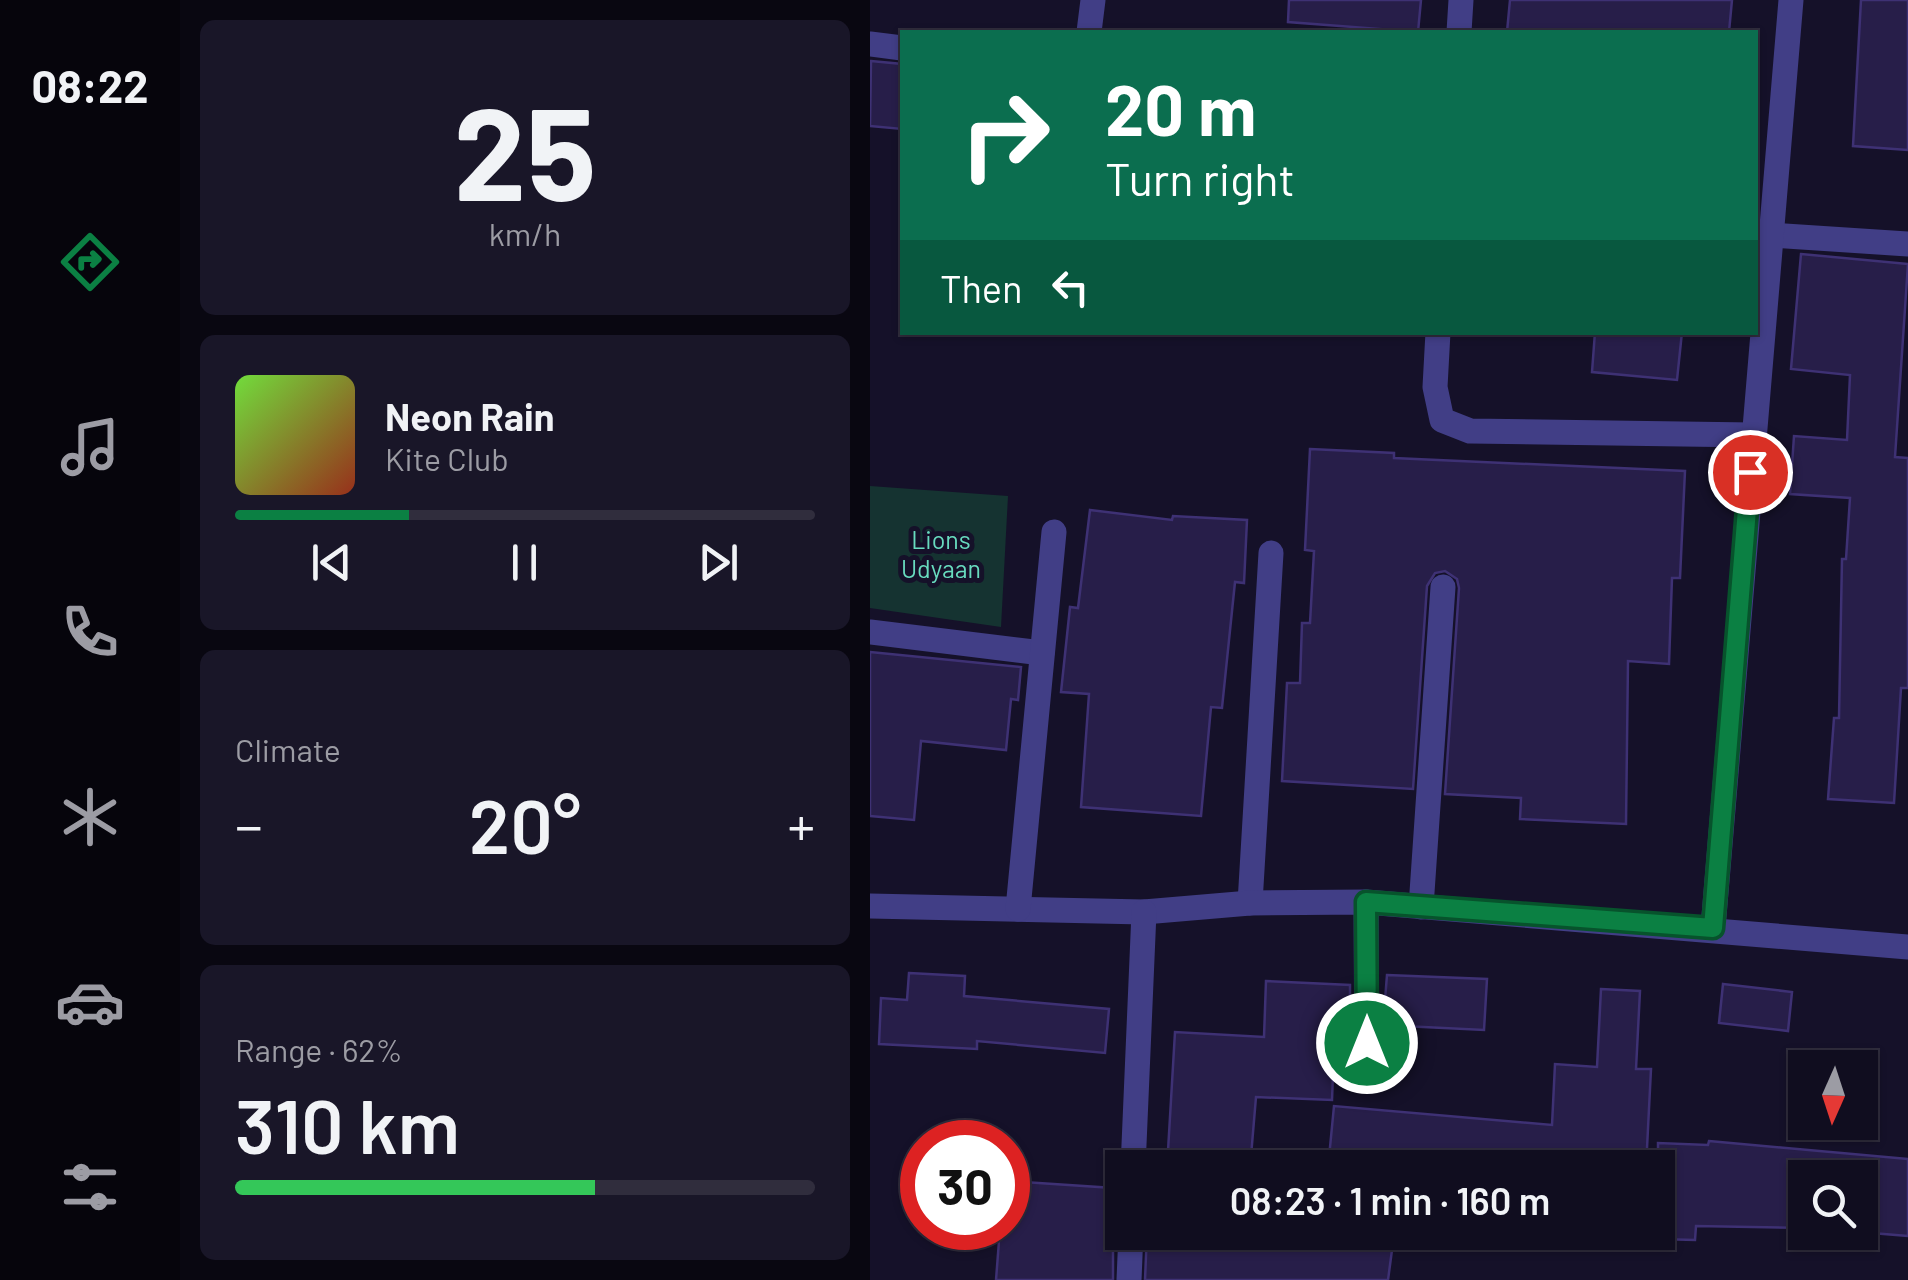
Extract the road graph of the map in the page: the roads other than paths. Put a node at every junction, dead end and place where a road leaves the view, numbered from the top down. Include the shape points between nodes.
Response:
1 (1093, 0) edge
2 (1461, 0) edge
3 (1791, 0) edge
4 (1090, 30) edge
5 (1459, 30) edge
6 (870, 44) edge
7 (900, 48) edge
8 (1770, 236) junction
9 (1908, 244) edge
10 (1438, 335) edge
11 (1753, 434) junction
12 (1054, 532) dead end
13 (1271, 553) dead end
14 (1443, 587) dead end
15 (870, 632) edge
16 (1042, 653) junction
17 (1366, 902) junction
18 (1250, 903) junction
19 (870, 906) edge
20 (1421, 906) junction
21 (1018, 910) junction
22 (1144, 912) junction
23 (1713, 928) junction
24 (1908, 947) edge
25 (1367, 1078) dead end
26 (1134, 1150) edge
27 (1130, 1250) edge
28 (1129, 1280) edge

1 - 4 street
2 - 5 street
3 - 8 street
6 - 7 street
8 - 9 street
8 - 11 street
10 - 11 street via 1434,387 1442,420 1470,431
11 - 23 street
12 - 16 street
13 - 18 street
14 - 20 street
15 - 16 street
16 - 21 street
17 - 18 street
17 - 20 street
17 - 25 street
18 - 22 street
19 - 21 street
20 - 23 street
21 - 22 street
22 - 26 street
23 - 24 street
27 - 28 street

